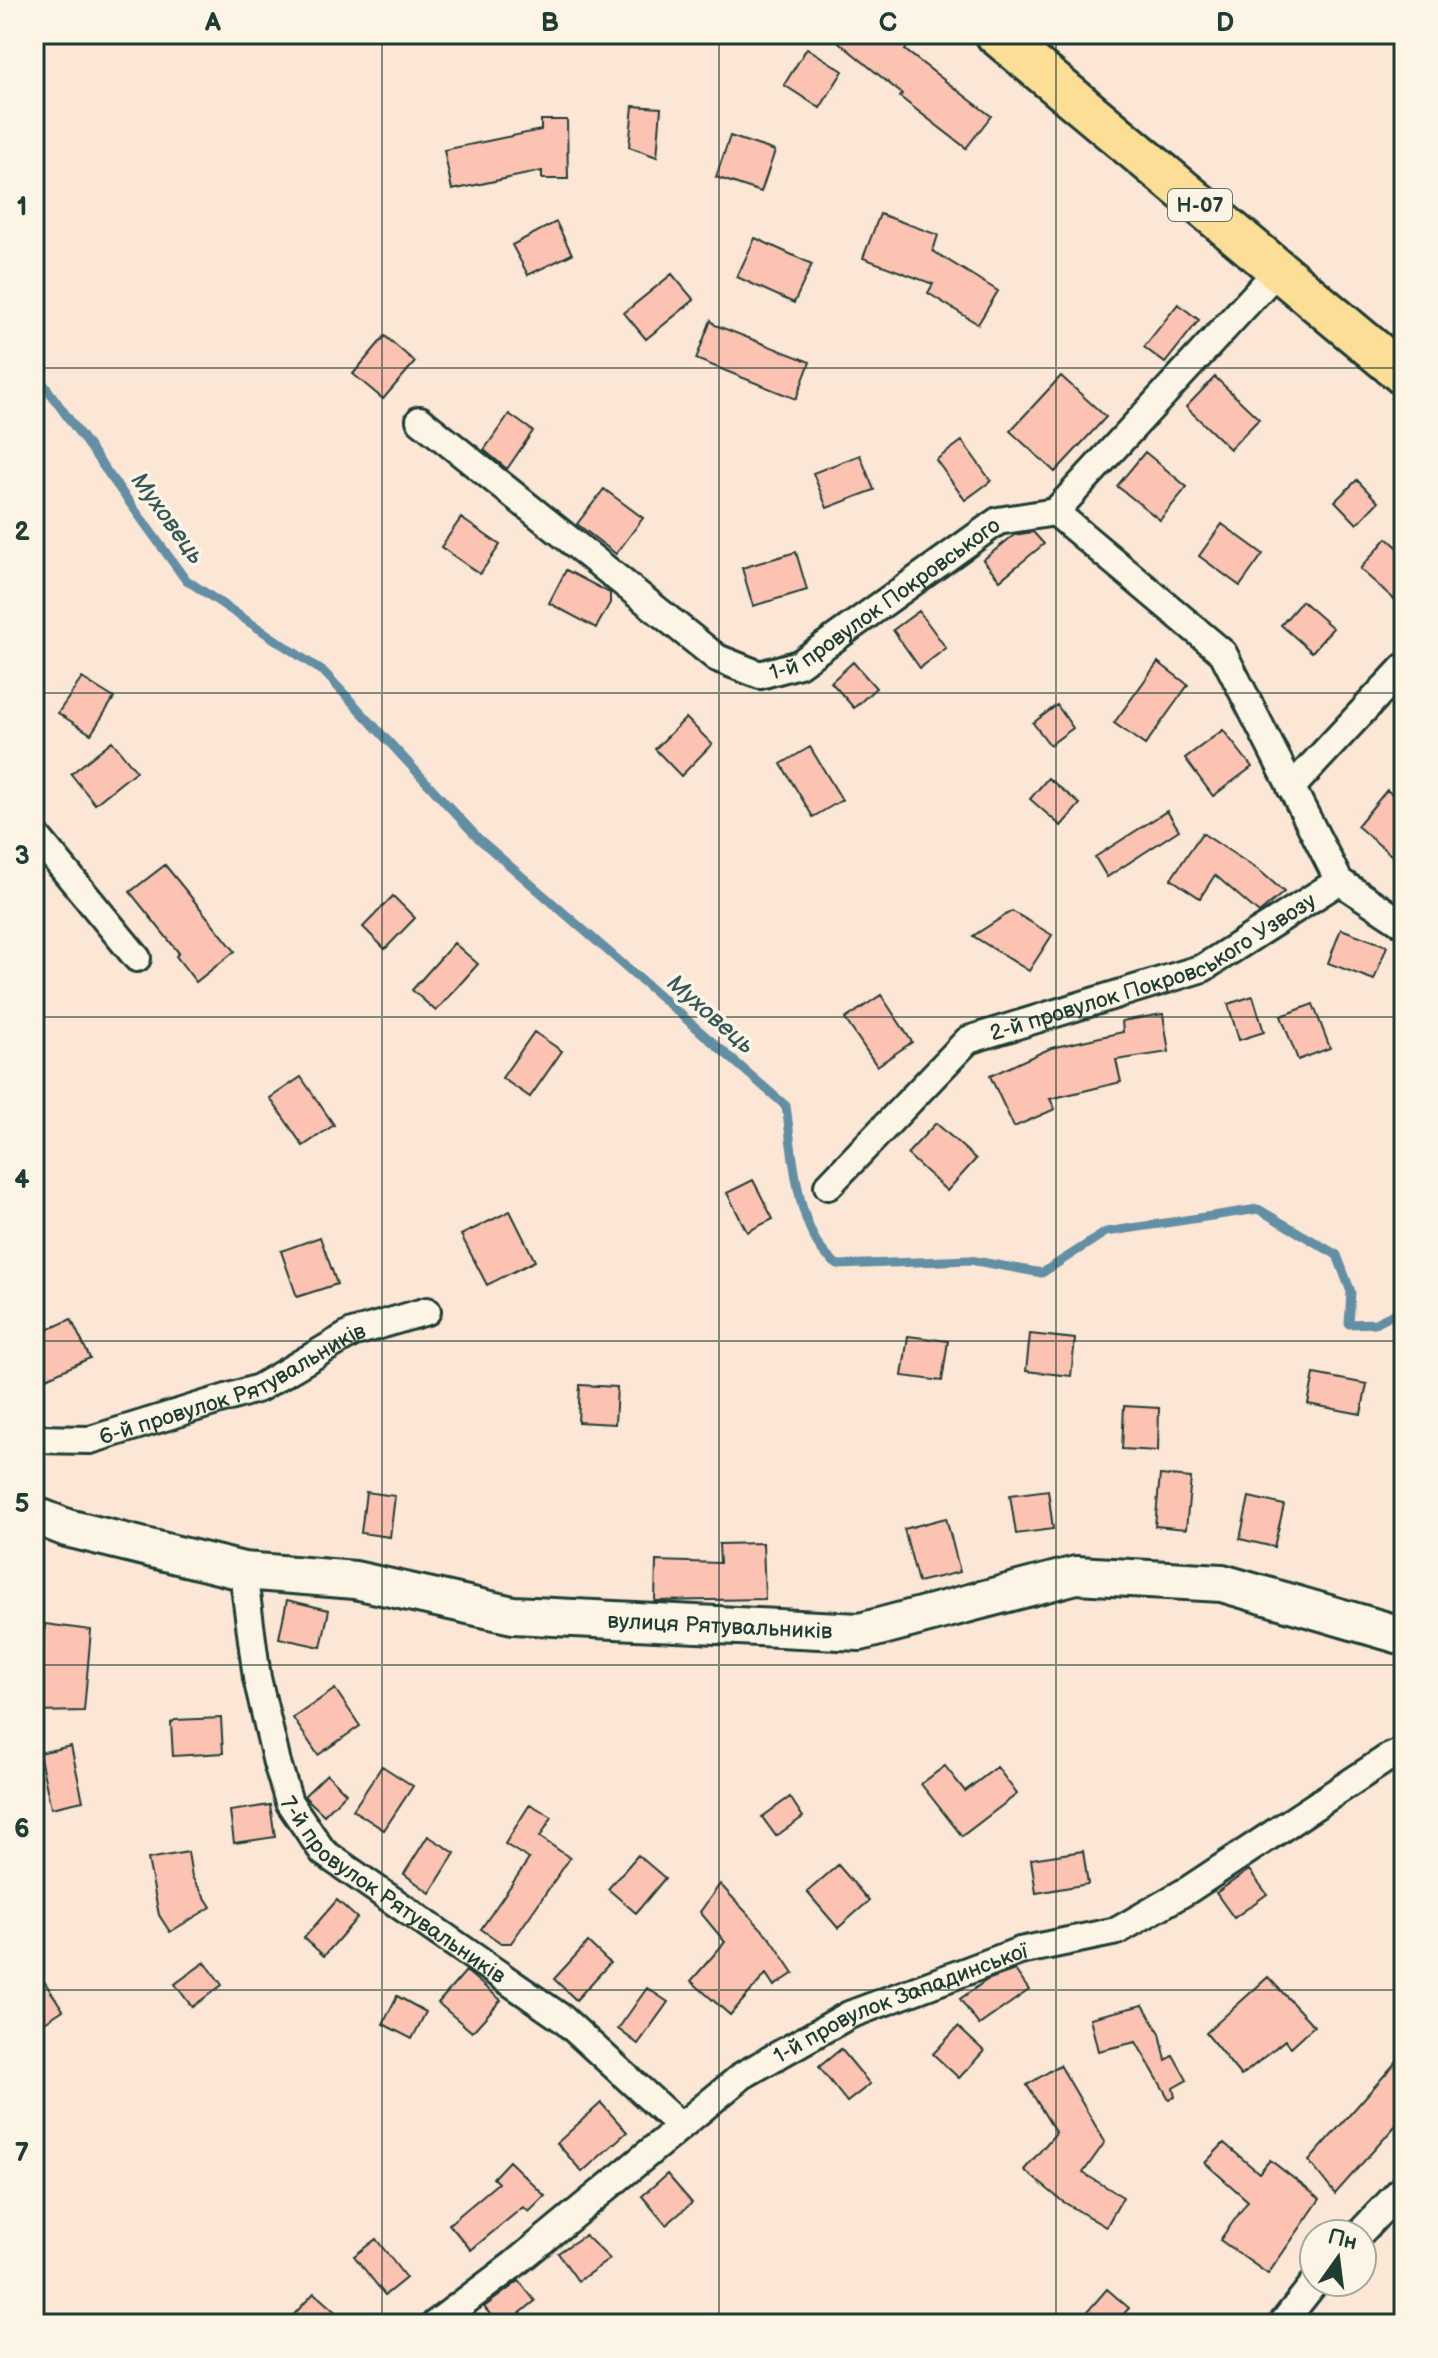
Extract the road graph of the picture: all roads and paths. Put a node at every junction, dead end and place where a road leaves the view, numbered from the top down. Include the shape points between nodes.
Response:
1 (996, 34) edge
2 (1278, 270) junction
3 (1404, 375) edge
4 (420, 420) dead end
5 (1055, 512) junction
6 (1404, 667) edge
7 (1291, 788) junction
8 (34, 833) edge
9 (1339, 881) junction
10 (1404, 924) edge
11 (137, 958) dead end
12 (828, 1186) dead end
13 (427, 1311) dead end
14 (34, 1439) edge
15 (34, 1515) edge
16 (243, 1571) junction
17 (1404, 1636) edge
18 (1404, 1751) edge
19 (679, 2125) junction
20 (1404, 2187) edge
21 (1374, 2218) edge
22 (1302, 2298) edge
23 (435, 2324) edge
24 (1282, 2324) edge

1 - 2 main road, Н-07
2 - 3 main road, Н-07
2 - 5 street
4 - 5 street, 1-й провулок Покровського via 717,658 760,675 799,664 998,521
5 - 7 street, 2-й провулок Покровського Узвозу via 1223,653
6 - 7 street
7 - 9 street, 2-й провулок Покровського Узвозу
8 - 11 street
9 - 10 street, 2-й провулок Покровського Узвозу
9 - 12 street, 2-й провулок Покровського Узвозу via 1203,968 968,1040
13 - 14 street, 6-й провулок Рятувальників via 352,1333 259,1388 90,1440
15 - 16 main road, вулиця Рятувальників via 67,1528
16 - 17 main road, вулиця Рятувальників via 355,1580 513,1615 860,1632 1076,1575 1222,1583
16 - 19 street, 7-й провулок Рятувальників via 257,1678 277,1763 289,1802 323,1852 563,2019
18 - 19 street, 1-й провулок Западинської via 1117,1931 1020,1951 849,2015 743,2075
19 - 23 street, 1-й провулок Западинської
20 - 21 street
22 - 24 street

